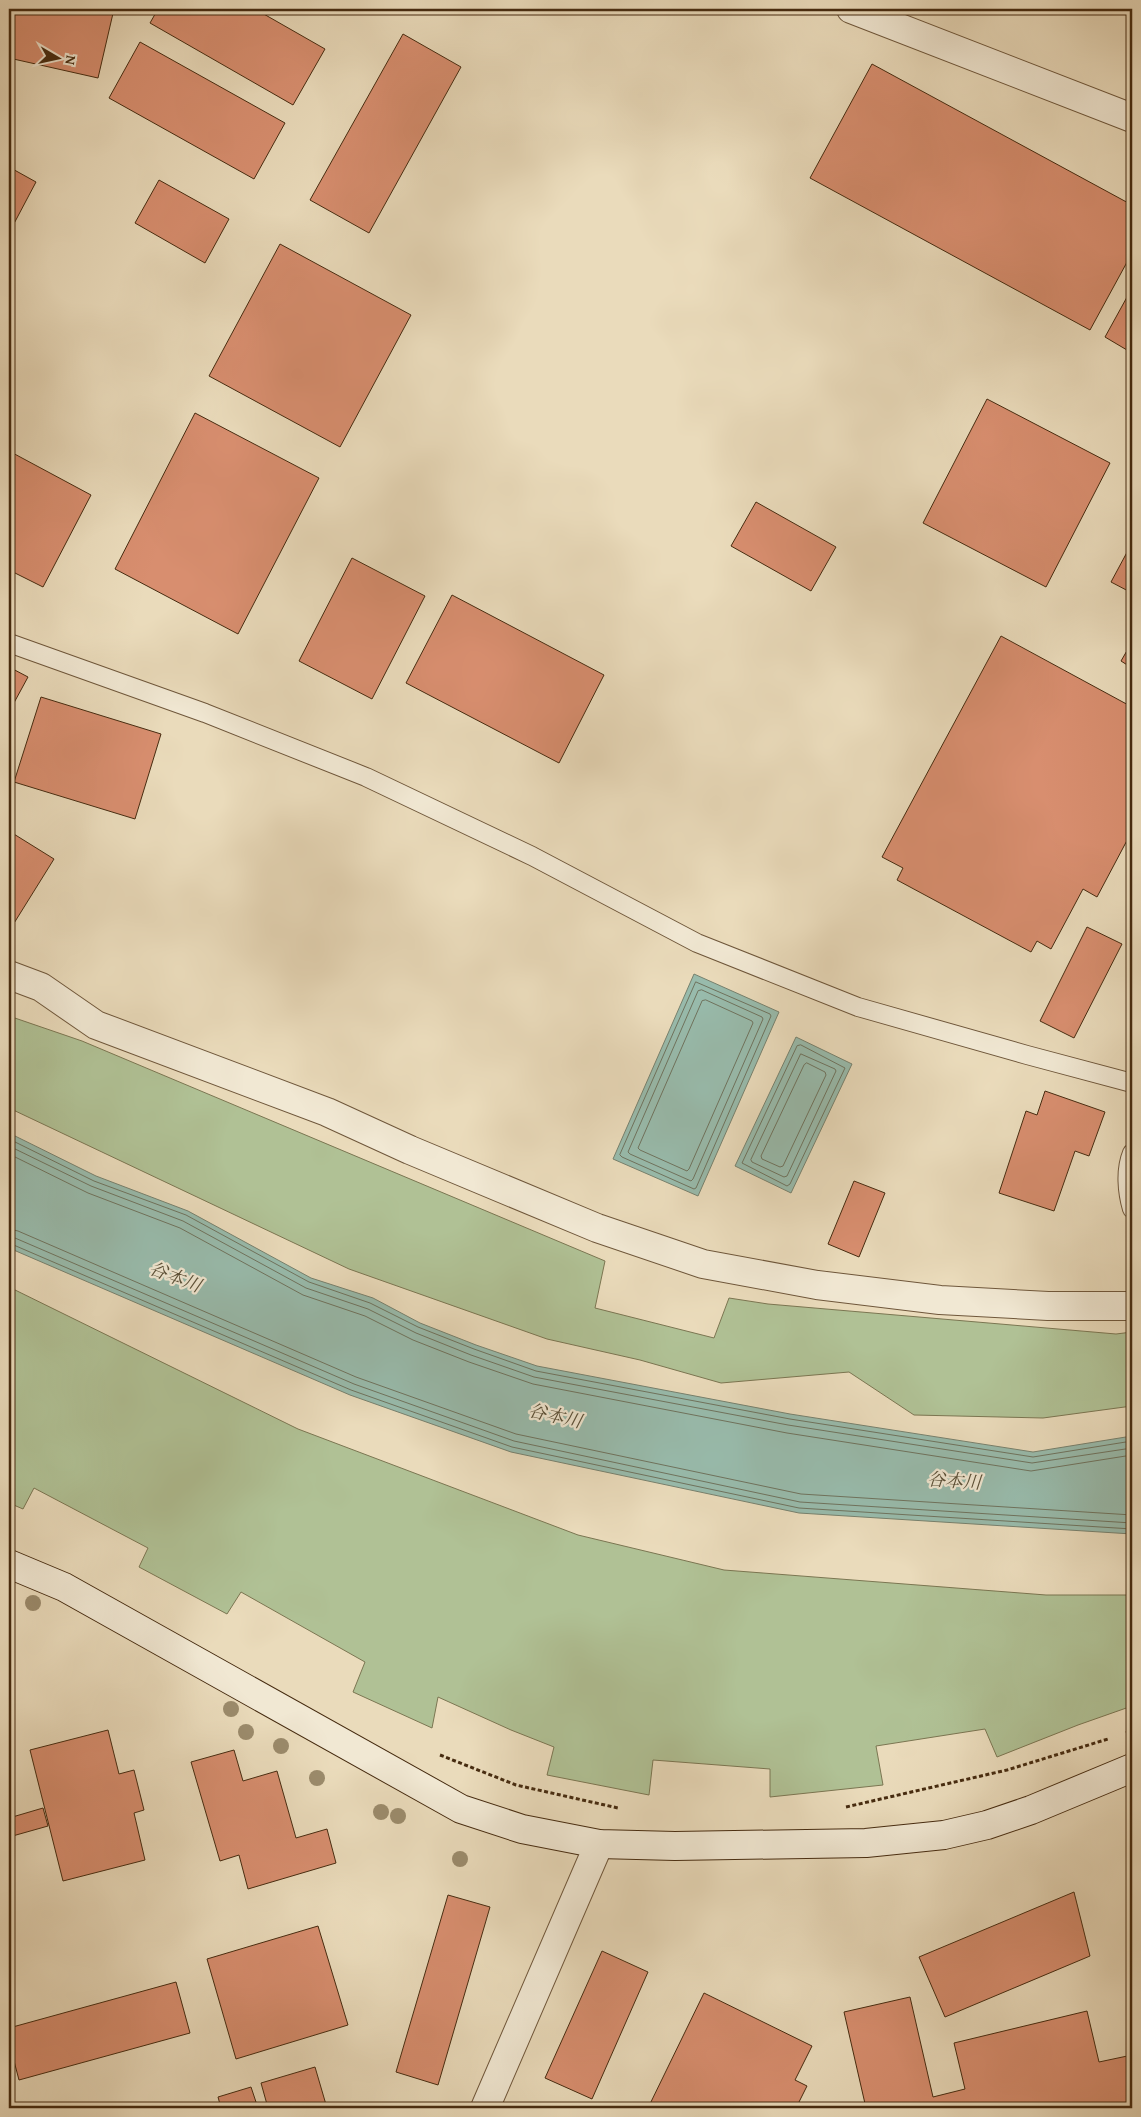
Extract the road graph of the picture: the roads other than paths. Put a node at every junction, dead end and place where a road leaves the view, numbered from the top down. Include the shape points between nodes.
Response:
1 (851, 9) edge
2 (1132, 118) edge
3 (9, 643) edge
4 (9, 976) edge
5 (1132, 1083) edge
6 (1132, 1153) edge
7 (1132, 1209) edge
8 (1132, 1306) edge
9 (9, 1564) edge
10 (1132, 1768) edge
11 (599, 1844) junction
12 (486, 2108) edge

1 - 2 street
3 - 5 lane via 205,713 366,777 532,856 697,943 849,1003 1026,1056
4 - 8 street via 41,987 96,1025 327,1112 597,1228 702,1264 817,1284 940,1300 1048,1306
6 - 7 lane via 1128,1194
9 - 11 street via 64,1587 461,1809 522,1829
10 - 11 street via 1016,1815 944,1835 866,1843
11 - 12 street

